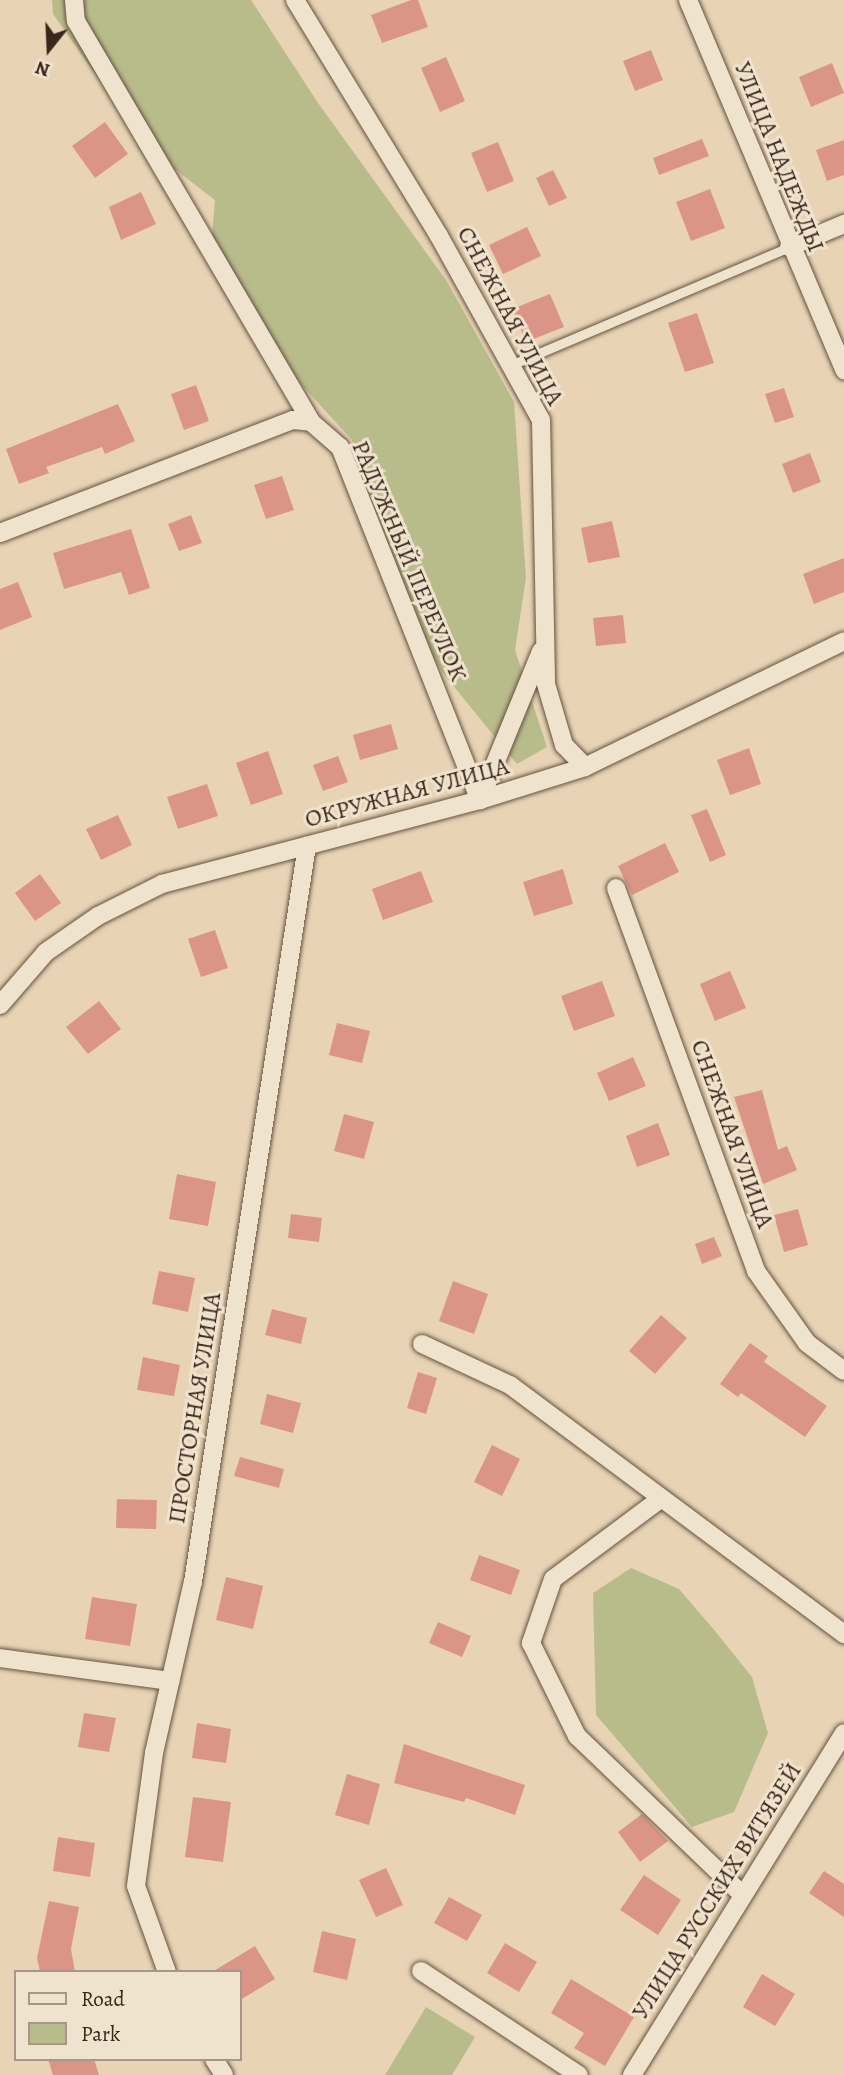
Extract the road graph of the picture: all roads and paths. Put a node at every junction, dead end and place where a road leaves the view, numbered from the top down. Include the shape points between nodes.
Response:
1 (74, 0) edge
2 (295, 0) edge
3 (688, 0) edge
4 (844, 224) edge
5 (789, 247) junction
6 (510, 365) junction
7 (844, 370) edge
8 (311, 422) junction
9 (0, 533) edge
10 (844, 641) edge
11 (542, 650) junction
12 (585, 767) junction
13 (480, 800) junction
14 (307, 846) junction
15 (616, 888) dead end
16 (0, 1005) edge
17 (422, 1344) dead end
18 (844, 1371) edge
19 (659, 1500) junction
20 (844, 1634) edge
21 (0, 1658) edge
22 (170, 1681) junction
23 (844, 1733) edge
24 (743, 1895) junction
25 (166, 1970) edge
26 (421, 1971) dead end
27 (579, 2075) edge
28 (632, 2075) edge

1 - 8 street, РАДУЖНЫЙ ПЕРЕУЛОК via 76,21
2 - 6 street, СНЕЖНАЯ УЛИЦА via 439,236
3 - 5 street, УЛИЦА НАДЕЖДЫ
4 - 5 street
5 - 6 lane
5 - 7 street, УЛИЦА НАДЕЖДЫ
6 - 11 street, СНЕЖНАЯ УЛИЦА via 541,420 547,614
8 - 9 street via 293,420
8 - 13 street, РАДУЖНЫЙ ПЕРЕУЛОК via 340,447
10 - 12 street, ОКРУЖНАЯ УЛИЦА
11 - 12 street, СНЕЖНАЯ УЛИЦА via 546,684 564,745
11 - 13 street
12 - 13 street, ОКРУЖНАЯ УЛИЦА
13 - 14 street, ОКРУЖНАЯ УЛИЦА
14 - 16 street, ОКРУЖНАЯ УЛИЦА via 162,884 98,916 46,952
14 - 22 street, ПРОСТОРНАЯ УЛИЦА via 193,1582
15 - 18 street, СНЕЖНАЯ УЛИЦА via 756,1271 807,1343
17 - 19 street via 510,1385
19 - 20 street
19 - 24 street via 553,1579 531,1643 577,1736
21 - 22 street
22 - 25 street, ПРОСТОРНАЯ УЛИЦА via 154,1754 136,1886
23 - 24 street, УЛИЦА РУССКИХ ВИТЯЗЕЙ
24 - 28 street, УЛИЦА РУССКИХ ВИТЯЗЕЙ
26 - 27 street

